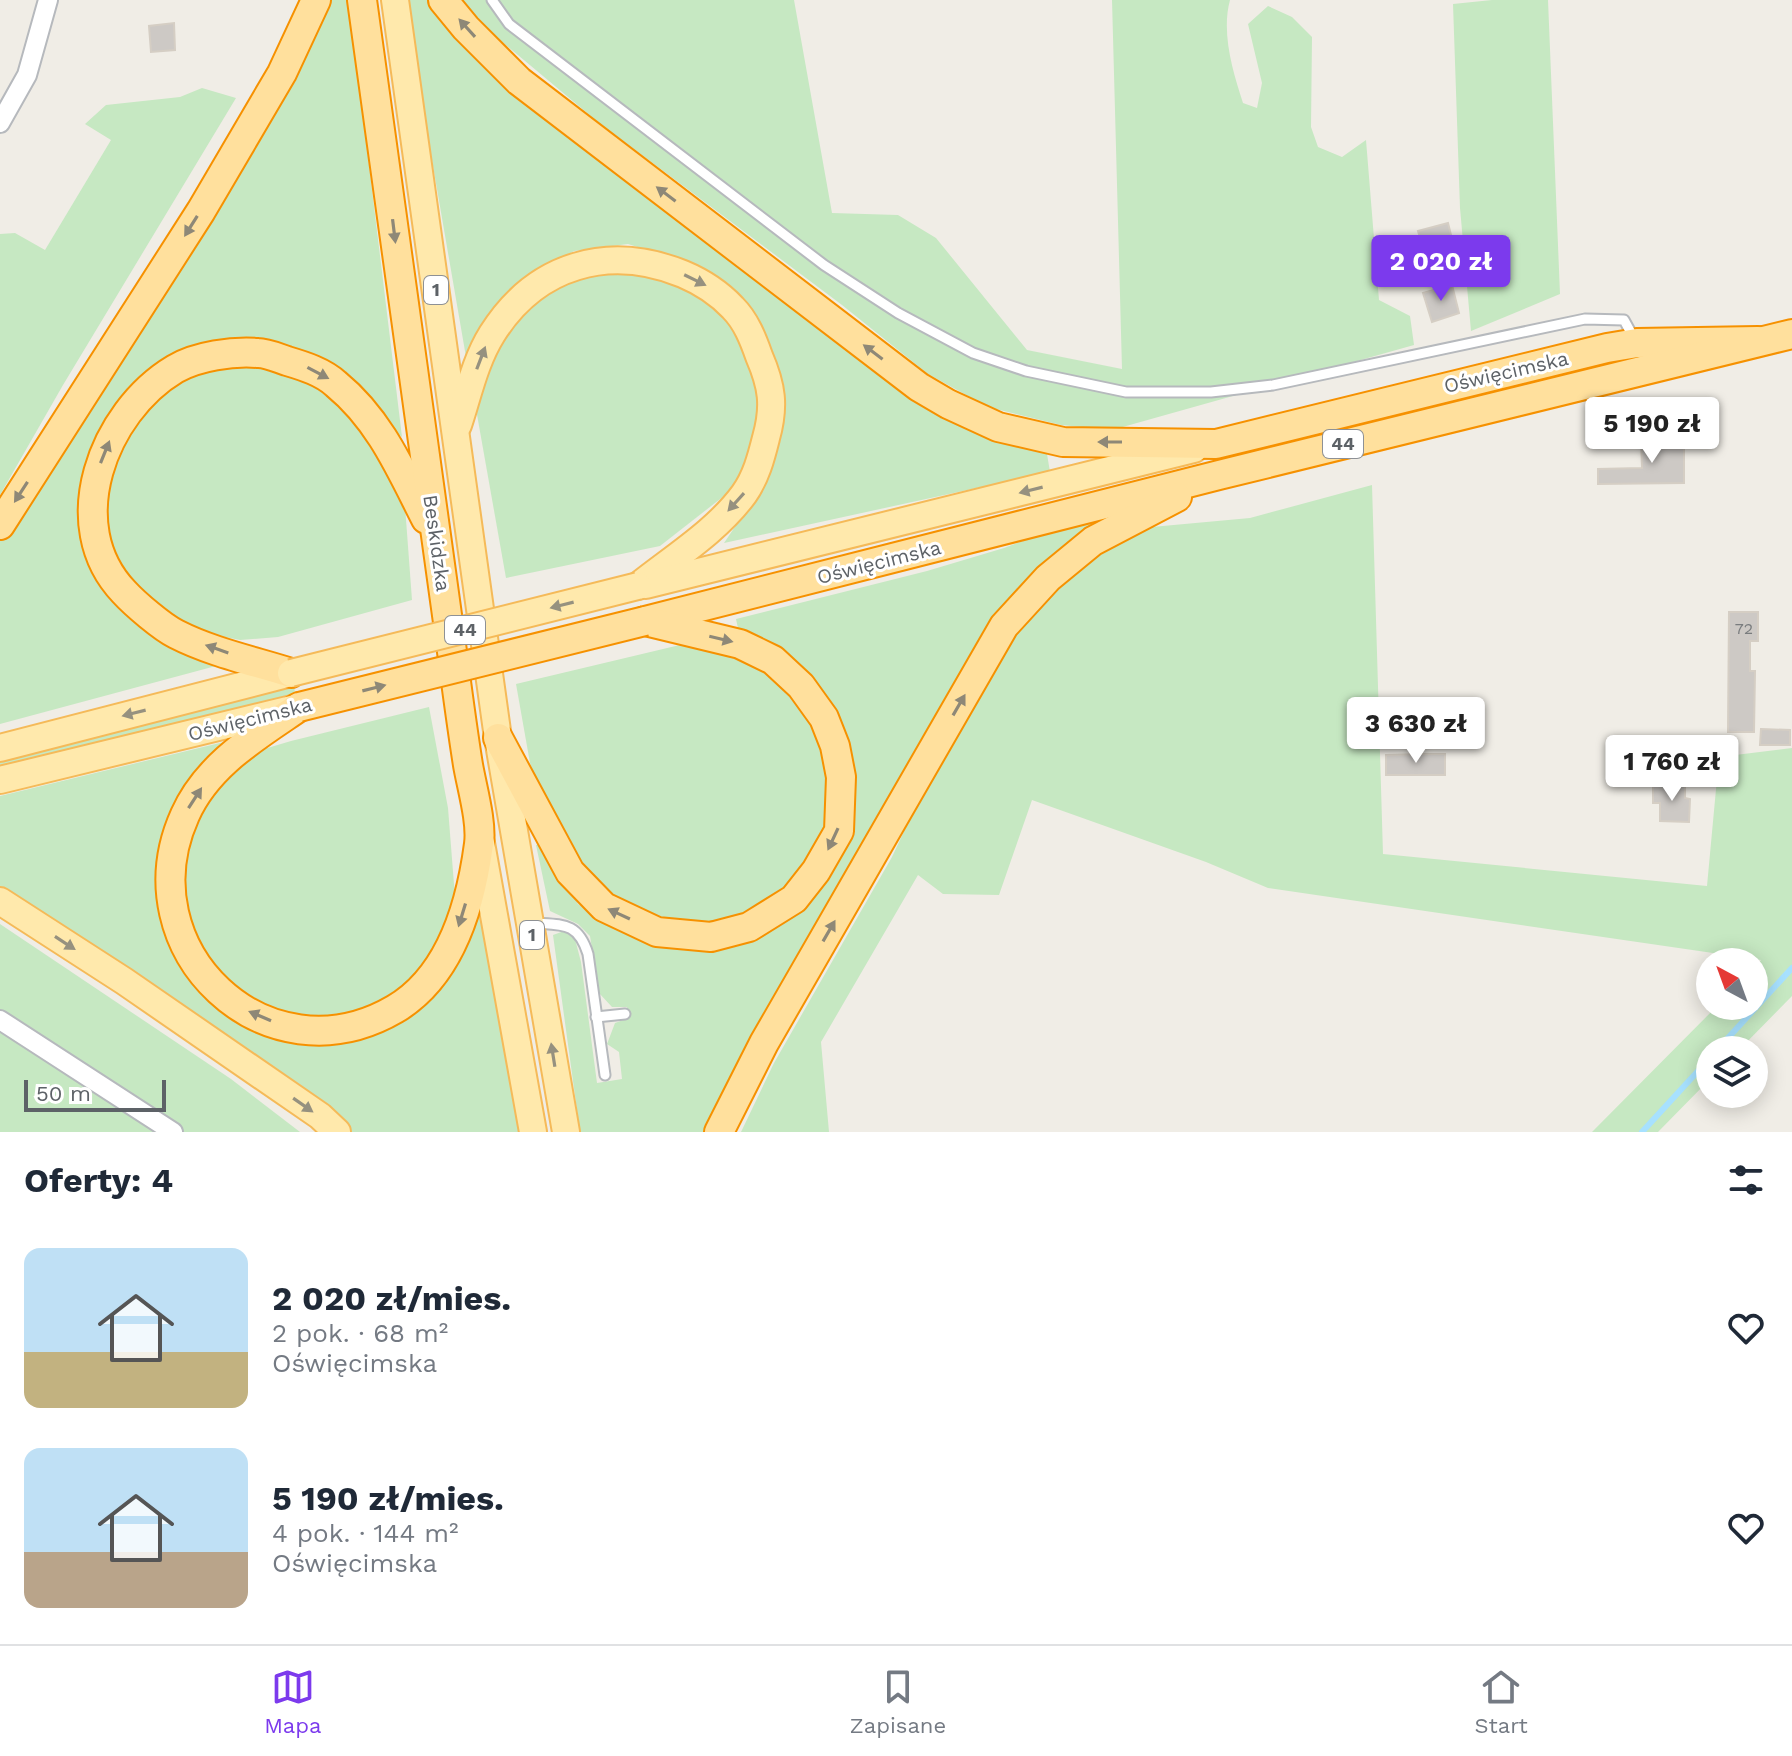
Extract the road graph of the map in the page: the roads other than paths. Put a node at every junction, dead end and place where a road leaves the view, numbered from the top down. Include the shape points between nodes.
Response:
1 (48, 0) edge
2 (316, 0) edge
3 (362, 0) edge
4 (395, 0) edge
5 (443, 0) edge
6 (492, 0) edge
7 (0, 123) edge
8 (1792, 334) edge
9 (1758, 341) junction
10 (1637, 343) junction
11 (455, 432) junction
12 (1216, 444) junction
13 (1219, 475) junction
14 (0, 525) edge
15 (437, 542) junction
16 (638, 586) junction
17 (645, 621) junction
18 (291, 673) junction
19 (299, 707) junction
20 (498, 738) junction
21 (0, 748) edge
22 (0, 780) edge
23 (480, 839) junction
24 (0, 901) edge
25 (530, 923) junction
26 (625, 1014) dead end
27 (596, 1017) junction
28 (0, 1020) edge
29 (605, 1075) dead end
30 (721, 1128) edge
31 (173, 1132) edge
32 (337, 1132) edge
33 (533, 1132) edge
34 (566, 1132) edge

1 - 7 street via 27,75
2 -> 14 highway via 282,73 201,211
3 -> 15 highway, Beskidzka / 1
4 - 11 main road, Beskidzka / 1
12 -> 5 highway via 1063,442 998,427 948,404 519,81
6 - 10 lane via 509,24 824,265 973,353 1026,371 1126,392 1211,392 1273,385 1585,319 1624,320
8 - 9 highway, Oświęcimska / 44
9 - 10 highway, Oświęcimska / 44
9 - 13 highway, Oświęcimska / 44
10 - 12 highway, Oświęcimska / 44
11 -> 16 main road via 494,331 560,271 640,260 714,290 751,334 769,379 773,414 759,466 744,494
11 - 20 main road, Beskidzka / 1
12 -> 16 main road, Oświęcimska / 44
13 - 17 highway, Oświęcimska / 44
30 -> 13 highway via 764,1043 1004,626 1048,578 1093,541
18 -> 15 highway via 174,634 123,592 105,563 94,537 101,458 118,424 148,389 178,367 218,356 260,353 306,367 334,382 388,443
15 - 23 highway, Beskidzka / 1
16 -> 18 main road, Oświęcimska / 44, bridge
19 -> 17 highway, Oświęcimska / 44, bridge
17 -> 20 highway via 740,644 773,660 824,718 841,777 839,831 794,899 749,927 711,937 657,932 604,907 570,872
18 -> 21 main road, Oświęcimska / 44
19 - 22 main road, Oświęcimska / 44
23 -> 19 highway via 469,893 448,953 398,1007 362,1024 323,1032 293,1028 232,1003 187,953 174,918 174,850 185,814 210,775
20 - 25 main road, Beskidzka / 1
23 - 33 main road, Beskidzka / 1
24 -> 32 main road via 137,990
25 - 27 lane via 568,926 583,938
34 -> 25 main road, Beskidzka / 1
26 - 27 lane
27 - 29 lane
28 - 31 street

